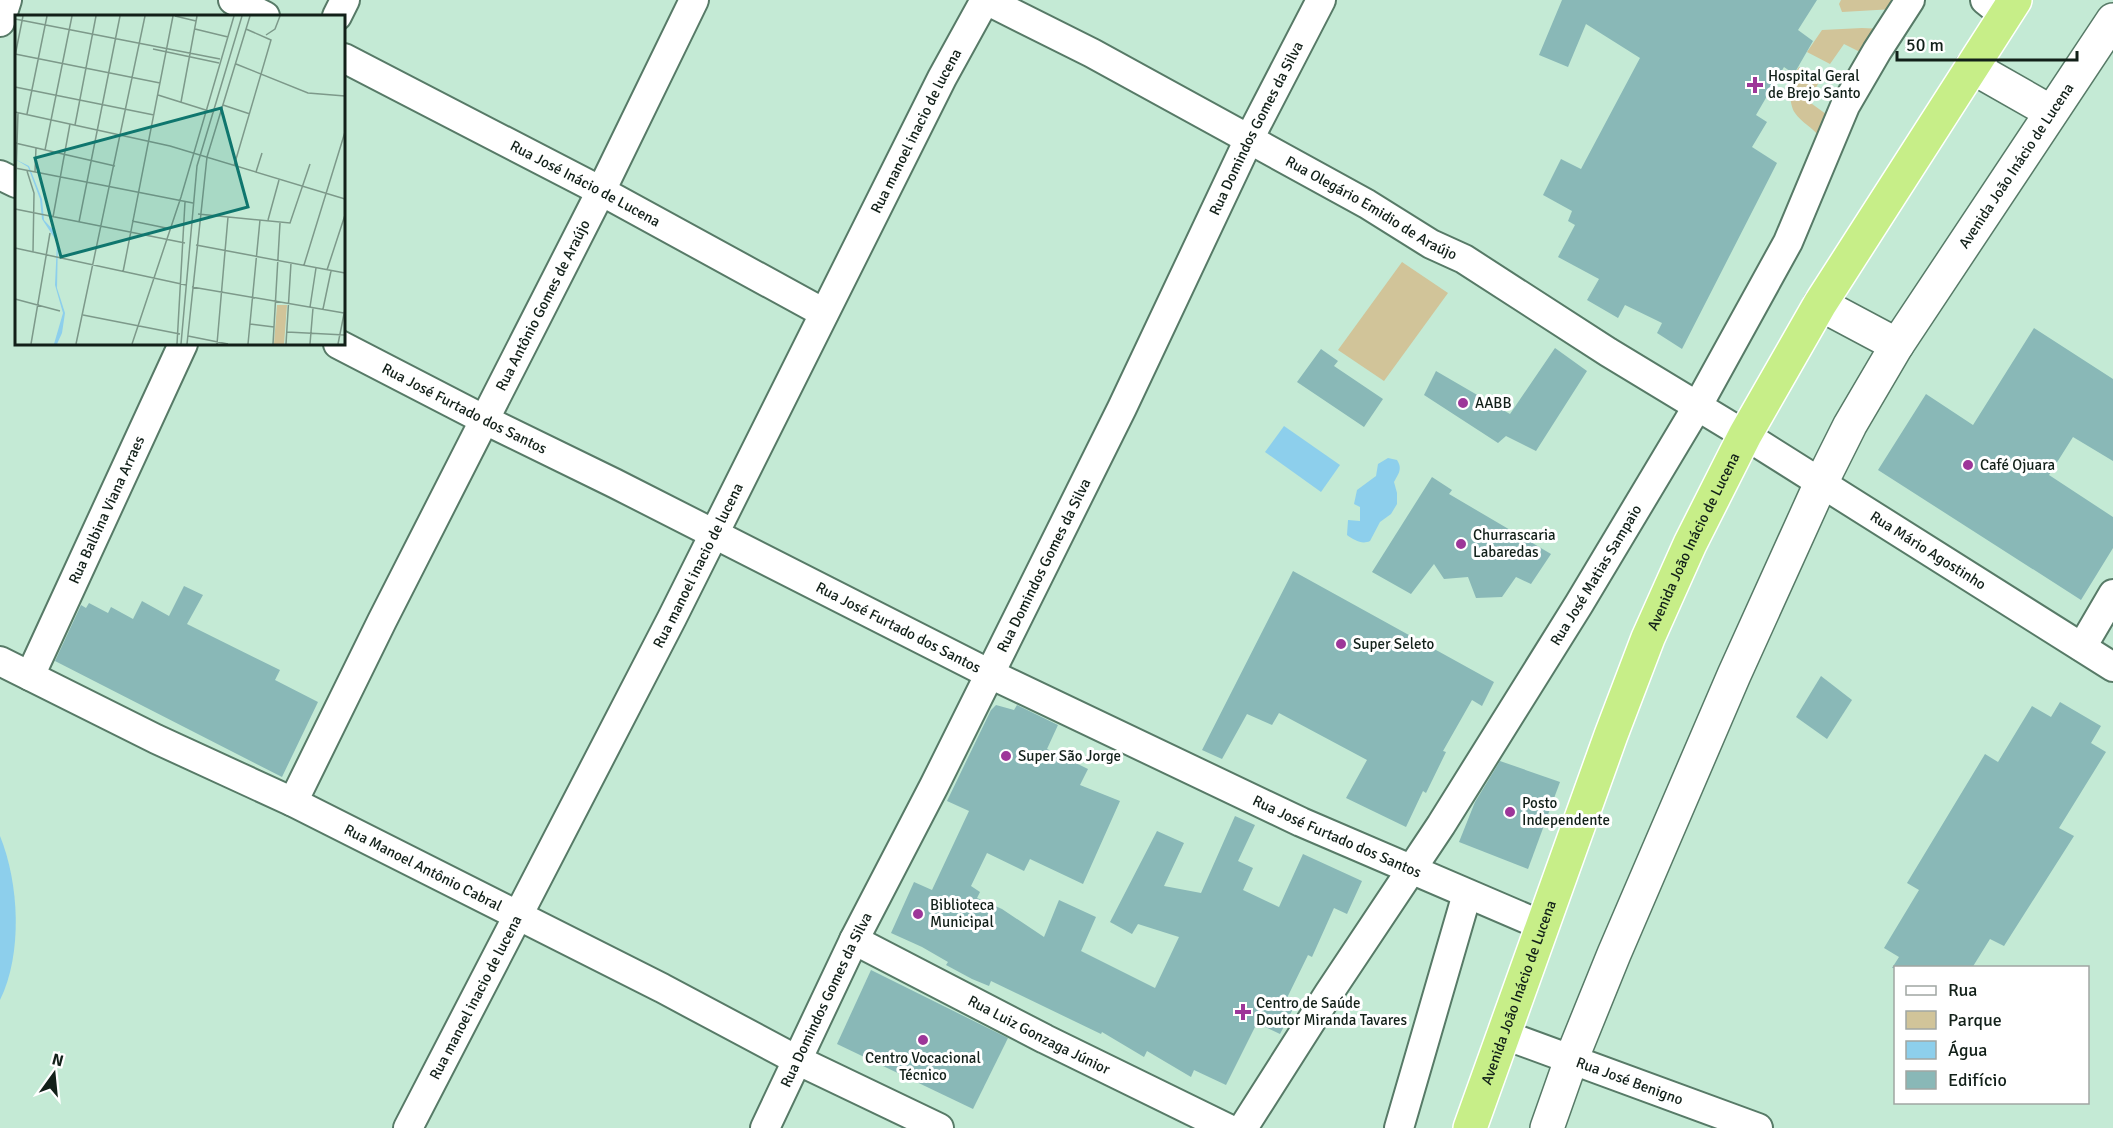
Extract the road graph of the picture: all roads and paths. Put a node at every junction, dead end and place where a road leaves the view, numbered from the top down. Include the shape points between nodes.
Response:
1 (7, 0) edge
2 (233, 0) edge
3 (345, 0) edge
4 (694, 0) edge
5 (985, 0) edge
6 (1321, 0) edge
7 (1910, 0) edge
8 (2002, 5) edge
9 (263, 15) edge
10 (338, 15) edge
11 (2113, 20) edge
12 (0, 22) edge
13 (345, 59) edge
14 (1972, 67) junction
15 (2051, 112) junction
16 (1249, 139) junction
17 (0, 175) edge
18 (15, 182) edge
19 (602, 191) junction
20 (1820, 304) junction
21 (824, 312) junction
22 (183, 345) edge
23 (340, 345) edge
24 (1897, 345) junction
25 (1698, 407) junction
26 (485, 420) junction
27 (1745, 435) junction
28 (1821, 483) junction
29 (714, 534) junction
30 (2113, 594) edge
31 (2082, 647) junction
32 (0, 662) edge
33 (2113, 667) edge
34 (988, 674) junction
35 (30, 676) junction
36 (293, 802) junction
37 (1412, 870) junction
38 (1467, 894) junction
39 (518, 917) junction
40 (1541, 925) junction
41 (854, 940) junction
42 (1502, 1034) junction
43 (797, 1060) junction
44 (1571, 1060) junction
45 (408, 1128) edge
46 (765, 1128) edge
47 (939, 1128) edge
48 (1227, 1128) edge
49 (1243, 1128) edge
50 (1399, 1128) edge
51 (1470, 1128) edge
52 (1547, 1128) edge
53 (1758, 1128) edge

1 - 12 street
2 - 9 street
3 - 10 street
4 - 19 street, Rua Antônio Gomes de Araújo
5 - 16 street, Rua Olegário Emidio de Araújo
5 - 21 street, Rua manoel inacio de lucena
6 - 16 street, Rua Domindos Gomes da Silva
7 - 25 street, Rua José Matias Sampaio via 1845,106 1788,242
8 - 14 highway, Avenida João Inácio de Lucena
11 - 15 street, Avenida João Inácio de Lucena
13 - 19 street, Rua José Inácio de Lucena
14 - 15 street
14 - 20 highway, Avenida João Inácio de Lucena
15 - 24 street, Avenida João Inácio de Lucena
16 - 25 street, Rua Olegário Emidio de Araújo via 1464,259
16 - 34 street, Rua Domindos Gomes da Silva via 1122,408
17 - 18 street
19 - 21 street, Rua José Inácio de Lucena
19 - 26 street, Rua Antônio Gomes de Araújo
20 - 24 street
20 - 27 highway, Avenida João Inácio de Lucena
21 - 29 street, Rua manoel inacio de lucena
22 - 35 street, Rua Balbina Viana Arraes
23 - 26 street, Rua José Furtado dos Santos
24 - 28 street, Avenida João Inácio de Lucena
25 - 27 street, Rua Olegário Emidio de Araújo
25 - 37 street, Rua José Matias Sampaio
26 - 29 street, Rua José Furtado dos Santos
26 - 36 street, Rua Antônio Gomes de Araújo
27 - 28 street, Rua Mário Agostinho
27 - 40 highway, Avenida João Inácio de Lucena via 1648,638
28 - 31 street, Rua Mário Agostinho
28 - 44 street, Avenida João Inácio de Lucena via 1729,686
29 - 34 street, Rua José Furtado dos Santos
29 - 39 street, Rua manoel inacio de lucena
30 - 31 street
31 - 33 street, Rua Mário Agostinho
32 - 35 street, Rua Manoel Antônio Cabral
34 - 37 street, Rua José Furtado dos Santos via 1301,822
34 - 41 street, Rua Domindos Gomes da Silva
35 - 36 street, Rua Manoel Antônio Cabral
36 - 39 street, Rua Manoel Antônio Cabral
37 - 38 street, Rua José Furtado dos Santos
37 - 49 street, Rua José Matias Sampaio
38 - 40 street, Rua José Furtado dos Santos
38 - 50 street
39 - 43 street, Rua Manoel Antônio Cabral
39 - 45 street, Rua manoel inacio de lucena
40 - 42 highway, Avenida João Inácio de Lucena
41 - 43 street, Rua Domindos Gomes da Silva
41 - 48 street, Rua Luiz Gonzaga Júnior
42 - 44 street, Rua José Benigno
42 - 51 highway, Avenida João Inácio de Lucena
43 - 46 street, Rua Domindos Gomes da Silva
43 - 47 street, Rua Manoel Antônio Cabral
44 - 52 street, Avenida João Inácio de Lucena
44 - 53 street, Rua José Benigno

